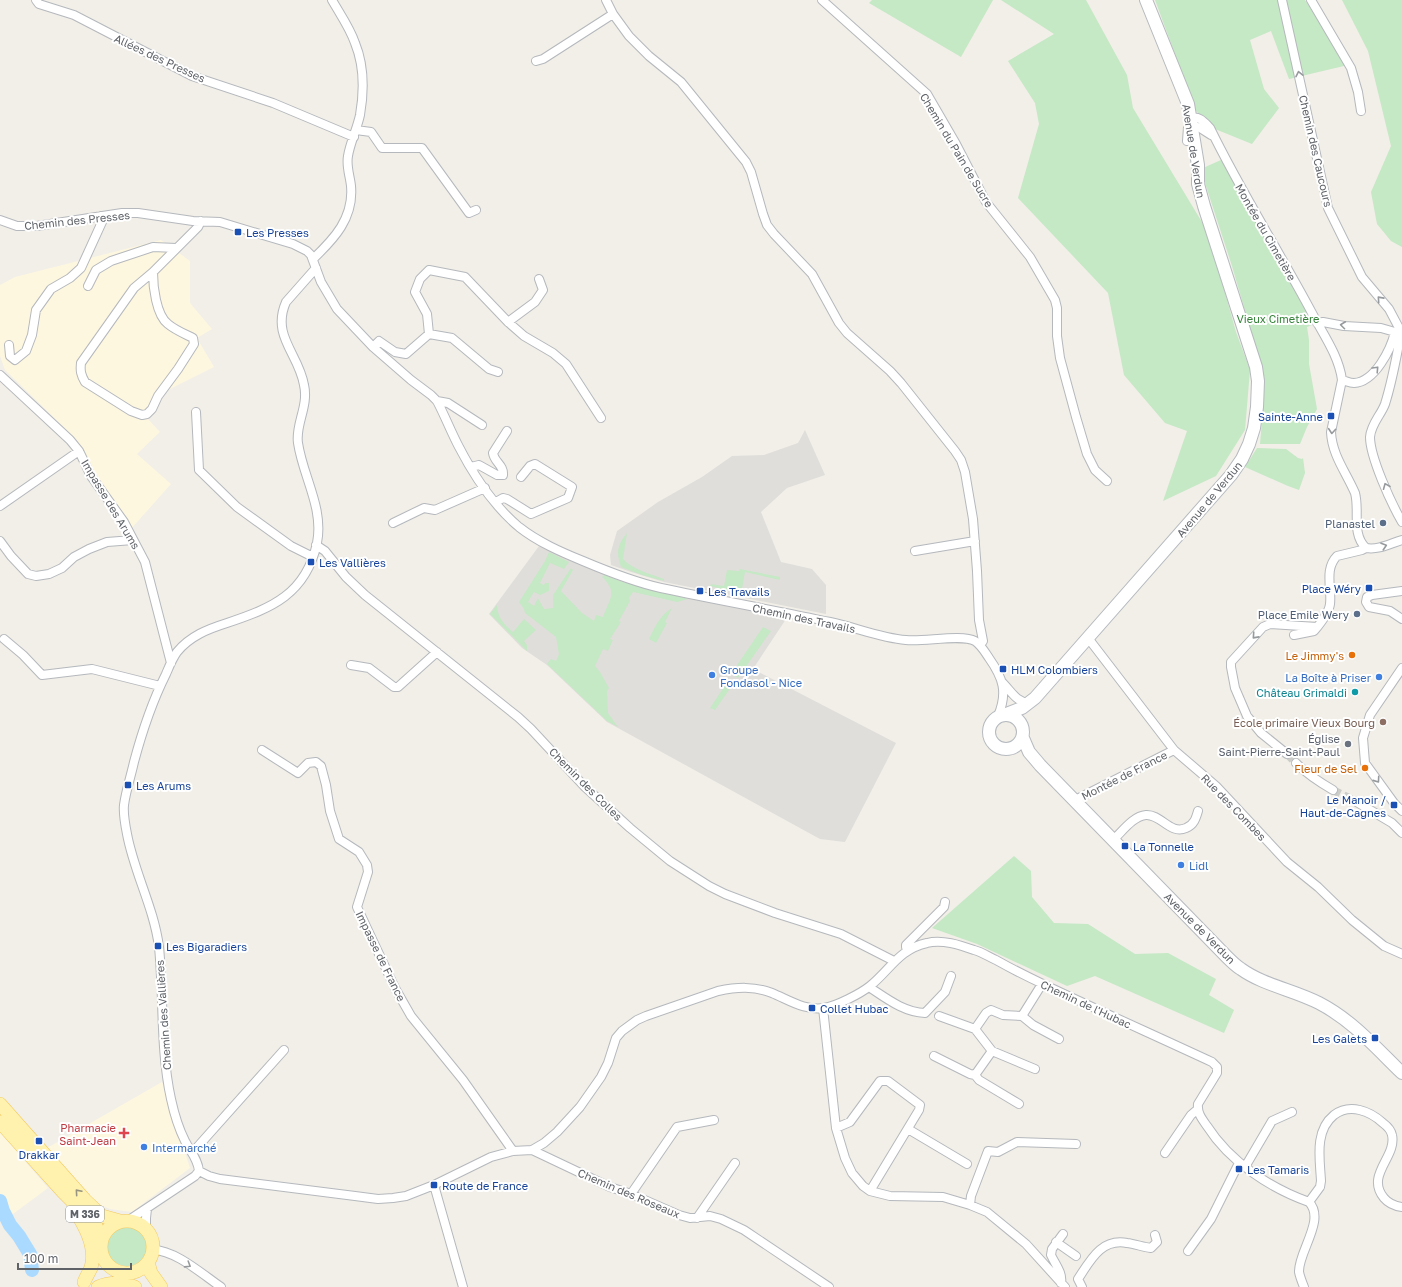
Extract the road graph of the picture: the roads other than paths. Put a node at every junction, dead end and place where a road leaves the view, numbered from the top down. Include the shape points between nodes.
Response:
1 (36, 0) edge
2 (332, 0) edge
3 (606, 0) edge
4 (822, 0) edge
5 (1146, 0) edge
6 (1282, 0) edge
7 (1311, 0) edge
8 (613, 14) junction
9 (536, 61) dead end
10 (1180, 90) junction
11 (1361, 112) dead end
12 (1191, 122) junction
13 (355, 134) junction
14 (1187, 142) junction
15 (1198, 184) junction
16 (476, 210) dead end
17 (101, 216) junction
18 (0, 220) edge
19 (201, 221) junction
20 (176, 248) junction
21 (313, 259) junction
22 (316, 268) junction
23 (153, 272) junction
24 (539, 279) dead end
25 (88, 286) dead end
26 (508, 322) junction
27 (1317, 323) junction
28 (1399, 332) edge
29 (429, 334) junction
30 (9, 345) dead end
31 (373, 347) junction
32 (498, 372) dead end
33 (0, 375) edge
34 (1342, 380) junction
35 (437, 401) junction
36 (196, 412) dead end
37 (600, 418) dead end
38 (482, 425) dead end
39 (508, 431) dead end
40 (78, 451) junction
41 (471, 467) junction
42 (521, 477) dead end
43 (1107, 481) dead end
44 (485, 488) junction
45 (496, 502) junction
46 (0, 506) edge
47 (1402, 522) edge
48 (393, 523) dead end
49 (1402, 539) edge
50 (133, 540) junction
51 (0, 541) edge
52 (975, 541) junction
53 (316, 545) junction
54 (1366, 548) junction
55 (915, 550) dead end
56 (313, 557) junction
57 (1402, 591) edge
58 (1402, 619) edge
59 (979, 620) junction
60 (1317, 627) junction
61 (1294, 635) dead end
62 (1088, 638) junction
63 (4, 639) dead end
64 (972, 640) junction
65 (980, 645) junction
66 (437, 652) junction
67 (171, 663) junction
68 (351, 665) dead end
69 (1402, 668) edge
70 (1002, 681) junction
71 (160, 686) junction
72 (1004, 697) junction
73 (1032, 701) junction
74 (1007, 715) junction
75 (1022, 725) junction
76 (1023, 738) junction
77 (1011, 749) junction
78 (262, 750) dead end
79 (1174, 750) junction
80 (1287, 754) tunnel mouth
81 (1296, 763) tunnel mouth
82 (1040, 765) junction
83 (1333, 790) tunnel mouth
84 (1075, 800) junction
85 (1355, 802) tunnel mouth
86 (1198, 811) dead end
87 (1402, 811) edge
88 (1402, 833) edge
89 (1113, 840) junction
90 (945, 902) dead end
91 (908, 950) junction
92 (1402, 954) edge
93 (894, 961) junction
94 (951, 976) dead end
95 (1042, 984) junction
96 (869, 987) junction
97 (824, 1008) junction
98 (939, 1016) dead end
99 (1022, 1016) junction
100 (975, 1029) junction
101 (1059, 1039) dead end
102 (284, 1050) dead end
103 (992, 1051) junction
104 (934, 1056) dead end
105 (1035, 1069) dead end
106 (1402, 1073) edge
107 (975, 1075) junction
108 (0, 1104) edge
109 (1019, 1104) dead end
110 (1198, 1109) junction
111 (1292, 1112) dead end
112 (714, 1120) dead end
113 (0, 1122) edge
114 (836, 1128) junction
115 (908, 1129) junction
116 (1076, 1144) dead end
117 (532, 1150) junction
118 (513, 1151) junction
119 (192, 1152) junction
120 (1165, 1152) dead end
121 (735, 1162) dead end
122 (967, 1164) dead end
123 (1242, 1165) junction
124 (199, 1171) junction
125 (434, 1184) junction
126 (870, 1191) junction
127 (63, 1192) junction
128 (631, 1194) junction
129 (1309, 1202) junction
130 (970, 1205) junction
131 (1402, 1207) edge
132 (147, 1209) junction
133 (697, 1218) junction
134 (125, 1221) junction
135 (146, 1229) junction
136 (1063, 1234) dead end
137 (1155, 1235) dead end
138 (101, 1241) junction
139 (1056, 1242) junction
140 (1188, 1250) dead end
141 (102, 1254) junction
142 (151, 1256) junction
143 (1076, 1256) dead end
144 (123, 1272) junction
145 (85, 1285) edge
146 (1063, 1285) edge
147 (98, 1287) edge
148 (135, 1287) edge
149 (144, 1287) edge
150 (161, 1287) edge
151 (221, 1287) edge
152 (463, 1287) edge
153 (829, 1287) edge
154 (1082, 1287) edge
155 (1304, 1287) edge

1 - 13 street, Allées des Presses via 39,4 74,16 192,76
2 - 13 street via 358,51 363,84
3 - 8 street
4 - 43 street, Chemin du Pain de Sucre via 927,94 986,202 1030,257 1055,300 1056,336 1060,358 1087,454 1096,470
5 - 10 main road
28 -> 6 street, Chemin des Caucours via 1389,309 1362,277 1328,208
7 - 11 street via 1354,74
8 - 9 street
8 - 52 street via 629,36 681,82 746,162 763,214 774,234 812,274 847,333 901,383 955,451 965,472
10 - 12 main road, Avenue de Verdun
10 - 14 main road
12 - 14 street
12 - 15 main road, Avenue de Verdun via 1198,165
12 - 27 street, Montée du Cimetière via 1209,132 1216,140
13 - 16 street, Allées des Presses via 371,132 382,148 422,148 469,213
13 - 21 street via 347,156 351,198 347,218
14 - 15 main road
15 - 62 main road, Avenue de Verdun via 1256,366 1258,393 1254,428 1242,459 1231,475
17 - 18 street, Chemin des Presses via 37,226 17,226
17 - 19 street, Chemin des Presses via 138,213
17 - 30 street via 102,222 81,268 52,289 36,310 32,335 26,350 15,360 10,356
19 - 20 street
19 - 21 street, Chemin des Presses via 220,222 293,244 307,251
20 - 23 street
20 - 25 street via 153,248 111,262 96,270
21 - 22 street, Chemin des Travails
22 - 31 street, Chemin des Travails via 337,309
22 - 53 street, Chemin des Vallières via 286,302 281,321 284,338 305,386 304,410 297,435 314,496 318,528
23 - 23 street via 134,288 81,363 80,369 85,382 131,411 142,414 147,414 152,409 158,396 194,344 193,338 168,324 163,318 153,287
24 - 26 street via 542,290 535,302
26 - 29 street via 465,277 429,270 420,279 415,292 427,314
26 - 37 street via 524,336 553,352 566,364
28 -> 27 street via 1381,328
27 - 34 street, Montée du Cimetière via 1335,355
34 -> 28 street via 1355,383 1372,373 1389,352
47 -> 28 street via 1394,508 1370,443 1371,429 1384,405 1400,338
29 - 31 street via 406,354 395,352 379,341
29 - 32 street via 452,338 489,369
31 - 35 street, Chemin des Travails
33 - 40 street, Impasse des Arums via 70,440
34 -> 54 street via 1330,432 1331,440 1357,499 1357,529 1359,539
35 - 38 street, Chemin des Travails via 448,403
35 - 41 street, Chemin des Travails
36 - 56 street via 199,470 236,507 291,546
39 - 41 street via 493,453 493,457 502,467 503,474 497,475 479,465
40 - 46 street
40 - 50 street, Impasse des Arums via 91,476 124,522
41 - 44 street, Chemin des Travails
42 - 45 street via 535,464 572,487 568,498 531,514 508,499 503,498
44 - 45 street, Chemin des Travails
44 - 48 street via 434,510 424,508
45 - 64 street, Chemin des Travails via 519,526 545,544 642,584 845,625 894,639
54 -> 49 street via 1378,548
50 - 51 street via 107,542 74,557 62,568 50,574 36,576 28,574
50 - 67 street, Impasse des Arums via 148,568
52 - 55 street
52 - 59 street
53 - 56 street, Chemin des Vallières
53 - 66 street, Chemin des Colles via 346,577
54 - 60 street via 1334,558 1330,570 1330,604
56 - 67 street, Chemin des Vallières via 303,579 289,594 258,612 197,634 179,649
57 - 58 street via 1372,595 1367,597 1366,602 1369,607 1390,611
59 - 64 street
59 - 65 street via 983,641
60 - 61 street via 1311,632
60 -> 80 street via 1270,624 1263,627 1231,662 1235,688 1247,716 1261,733
62 - 73 main road, Avenue de Verdun
62 - 79 street, Rue des Combes
63 - 71 street via 42,675 92,669
64 - 65 street, Chemin des Travails
65 - 70 street, Chemin des Travails
66 - 68 street via 398,687 394,687 369,668
66 - 93 street, Chemin des Colles via 518,717 585,787 670,861 725,894 842,934
67 - 71 street, Chemin des Vallières
69 -> 87 street via 1370,715 1364,732 1365,763
70 - 72 street, Chemin des Travails
70 - 73 street via 1017,699 1024,703
71 - 119 street, Chemin des Vallières via 140,738 128,785 124,814 131,851 157,936 163,1041 171,1097 181,1133
72 - 74 street, Chemin des Travails
72 - 74 street, Chemin des Travails
73 - 74 main road, Avenue de Verdun
73 - 75 main road, Avenue de Verdun
74 - 75 main road via 1018,719
74 - 77 main road via 994,719 989,727 989,736 998,747
75 - 76 main road
76 - 77 main road
76 - 82 main road, Avenue de Verdun via 1029,752
77 - 82 main road, Avenue de Verdun
78 - 118 street, Impasse de France via 298,773 308,763 316,762 321,766 330,811 339,839 359,852 367,865 368,872 357,908 395,988 411,1016 463,1080
79 - 84 street, Montée de France
79 - 92 street, Rue des Combes via 1216,786 1287,862 1384,946
81 - 83 street
82 - 84 main road, Avenue de Verdun
84 - 89 main road, Avenue de Verdun
85 - 88 street via 1392,823
86 - 89 street via 1193,823 1187,828 1176,829 1154,817 1144,816 1135,820
89 - 106 main road, Avenue de Verdun via 1240,969 1332,1010 1361,1033
90 - 91 street via 944,907 906,945
91 - 93 street
91 - 95 street, Chemin de l'Hubac via 929,942 957,944 976,950
93 - 96 street
94 - 96 street via 946,992 925,1013 898,1006
95 - 99 street
95 - 110 street, Chemin de l'Hubac via 1212,1062 1217,1067 1217,1073 1198,1104
96 - 97 street
97 - 114 street
97 - 117 street via 800,1006 757,989 733,988 636,1020 616,1038 601,1078 580,1107 557,1132
98 - 100 street
99 - 100 street via 1003,1015 992,1010 986,1013
99 - 101 street
100 - 103 street
102 - 119 street
103 - 105 street
103 - 107 street
104 - 107 street
107 - 109 street
134 -> 108 main road, M 336 via 102,1216
110 - 120 street, Chemin de l'Hubac
110 - 123 street via 1217,1142
111 - 123 street via 1272,1121
112 - 128 street via 677,1126
113 - 127 main road, M 336
114 - 115 street via 850,1122 880,1081 888,1081 920,1105
114 - 126 street via 852,1172
115 - 122 street
115 - 126 street
116 - 130 street via 1017,1142 998,1152 988,1150
117 - 118 street
117 - 128 street, Chemin des Roseaux via 610,1187
118 - 125 street via 491,1156
119 - 124 street, Chemin des Vallières
121 - 133 street
123 - 129 street via 1292,1196
123 - 140 street via 1211,1219
124 - 125 street via 220,1178 378,1199 406,1196
124 - 132 street
125 - 152 street
126 - 130 street via 890,1196 943,1197
127 - 138 main road, M 336 via 96,1226
127 - 145 main road via 80,1218 91,1244 91,1268
128 - 133 street, Chemin des Roseaux via 679,1215
129 - 131 street via 1320,1187 1322,1130 1335,1114 1355,1109 1378,1118 1392,1134 1393,1143 1380,1172 1378,1188 1386,1201
129 - 155 street via 1314,1209 1314,1219 1300,1265 1299,1273
130 - 146 street via 987,1212 1026,1244
132 - 134 street
132 - 135 street
133 - 153 street, Chemin des Roseaux via 710,1216 744,1230
134 - 135 main road
134 - 138 main road via 108,1228
135 - 142 main road via 152,1240
136 - 139 street
137 - 154 street via 1157,1242 1151,1248 1114,1242 1106,1245 1092,1258 1078,1279
138 - 141 main road
139 - 143 street
139 - 146 street via 1051,1255
141 - 144 main road via 110,1267
141 - 145 main road via 95,1272
142 - 144 main road via 138,1271
142 - 150 main road via 151,1273
142 -> 151 street via 161,1250 168,1253
144 - 145 main road
144 - 149 main road
147 - 148 main road via 120,1283

